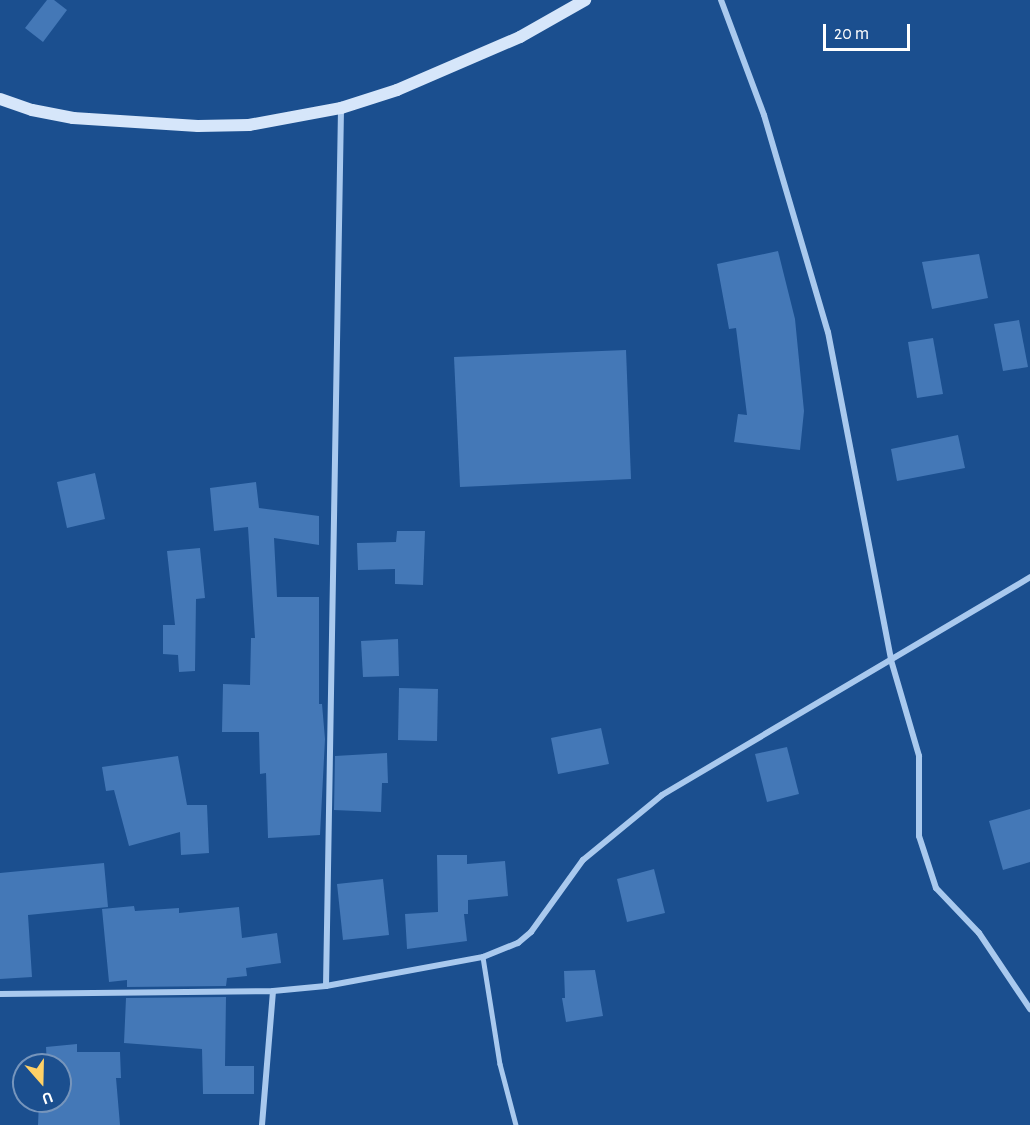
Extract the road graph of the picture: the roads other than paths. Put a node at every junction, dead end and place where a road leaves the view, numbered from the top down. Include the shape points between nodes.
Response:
1 (585, 0) edge
2 (721, 0) edge
3 (0, 99) edge
4 (341, 108) junction
5 (1030, 576) edge
6 (891, 660) junction
7 (483, 957) junction
8 (326, 986) junction
9 (273, 991) junction
10 (0, 994) edge
11 (1030, 1009) edge
12 (262, 1125) edge
13 (516, 1125) edge

1 - 4 street via 455,68
2 - 6 street via 764,115 828,332
3 - 4 street via 73,118 198,126 249,125
4 - 8 street
5 - 6 street
6 - 7 street via 662,795 583,860 531,932 518,943
6 - 11 street via 919,756 919,836 936,888 978,933
7 - 8 street
7 - 13 lane via 500,1064
8 - 9 street
9 - 10 street
9 - 12 street

